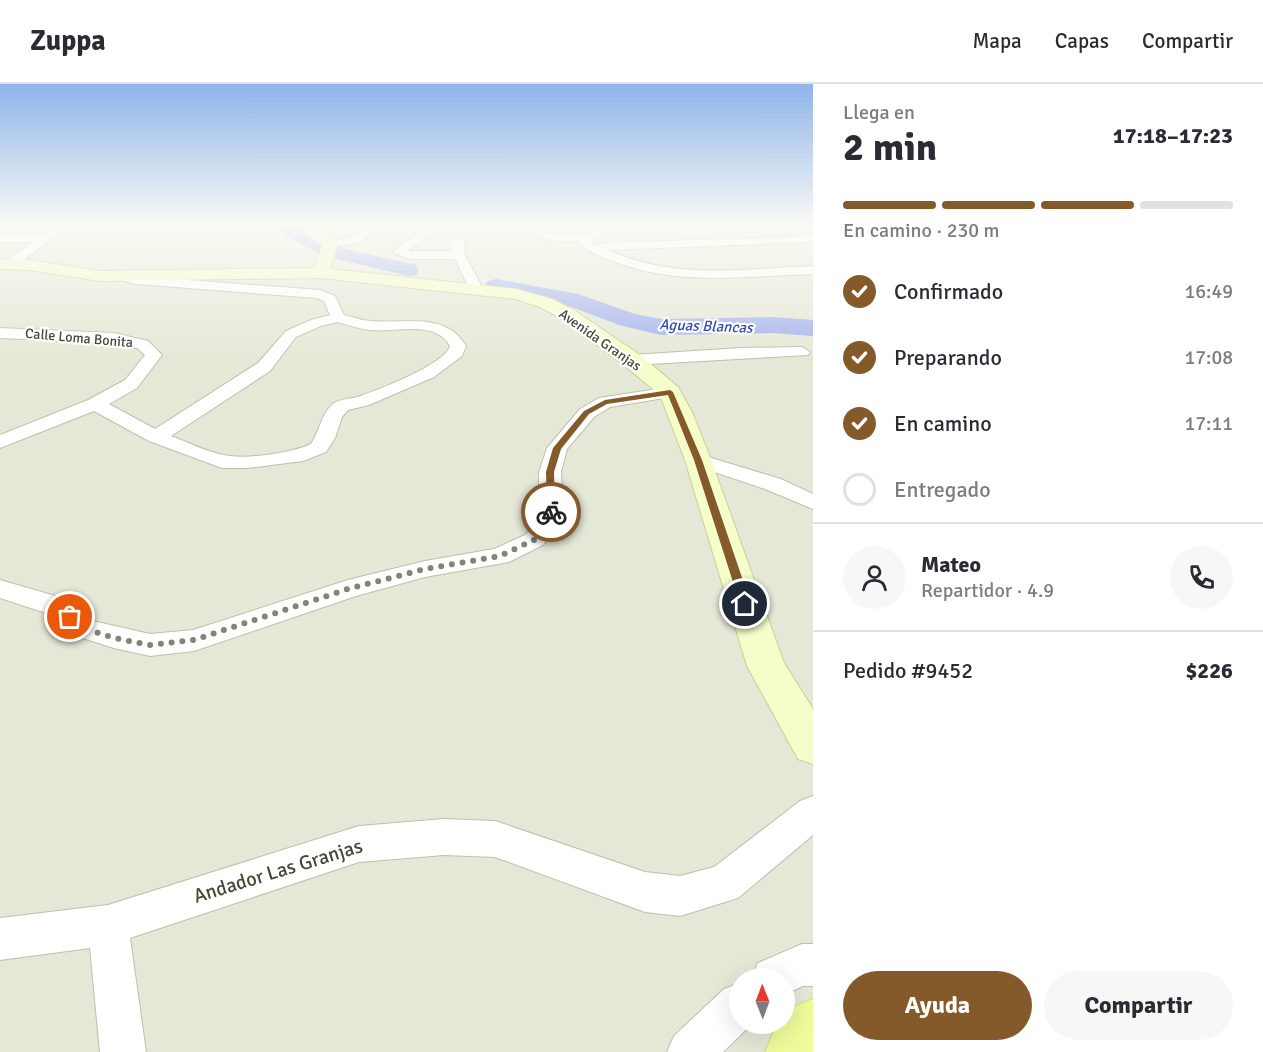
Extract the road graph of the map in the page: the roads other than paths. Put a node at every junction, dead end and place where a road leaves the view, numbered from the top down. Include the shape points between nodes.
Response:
1 (43, 268) edge
2 (321, 268) edge
3 (466, 268) edge
4 (653, 268) edge
5 (694, 268) edge
6 (789, 270) junction
7 (813, 270) edge
8 (320, 273) junction
9 (687, 275) junction
10 (121, 276) junction
11 (813, 277) edge
12 (476, 289) junction
13 (338, 318) junction
14 (0, 333) edge
15 (802, 352) dead end
16 (632, 360) junction
17 (670, 392) junction
18 (96, 404) junction
19 (156, 437) junction
20 (0, 441) edge
21 (698, 460) junction
22 (813, 502) edge
23 (0, 589) edge
24 (813, 746) edge
25 (813, 813) edge
26 (108, 926) junction
27 (0, 939) edge
28 (813, 965) edge
29 (795, 968) edge
30 (729, 1015) edge
31 (813, 1028) edge
32 (123, 1052) edge
33 (690, 1052) edge
34 (795, 1052) edge

1 - 10 main road, Avenida Granjas
2 - 8 main road
3 - 12 street
4 - 9 street
5 - 9 street
6 - 7 street
6 - 9 street
6 - 11 street
8 - 10 main road, Avenida Granjas
8 - 12 main road, Avenida Granjas
10 - 13 street via 320,294 330,298
12 - 16 main road, Avenida Granjas via 517,294 546,303
13 - 19 street via 291,334 264,367
13 - 19 street via 371,326 428,326 454,339 458,346 447,361 428,373 342,406 333,415 319,448 303,455 222,462
14 - 18 street, Calle Loma Bonita via 114,338 142,344 154,355 131,384
15 - 16 street
16 - 17 main road, Avenida Granjas
17 - 21 main road, Avenida Granjas
17 - 23 street via 605,402 587,413 557,448 550,472 551,514 544,529 534,540 500,556 425,569 348,589 194,640 150,645 83,628 56,606
18 - 19 street
18 - 20 street, Calle Loma Bonita
21 - 22 street via 773,484
21 - 24 main road, Avenida Granjas via 766,666
25 - 26 street, Andador Las Granjas via 724,884 680,896 645,892 495,839 444,837 359,844
26 - 27 street, Andador Las Granjas
26 - 32 street
28 - 29 street
30 - 33 street
31 - 34 main road

